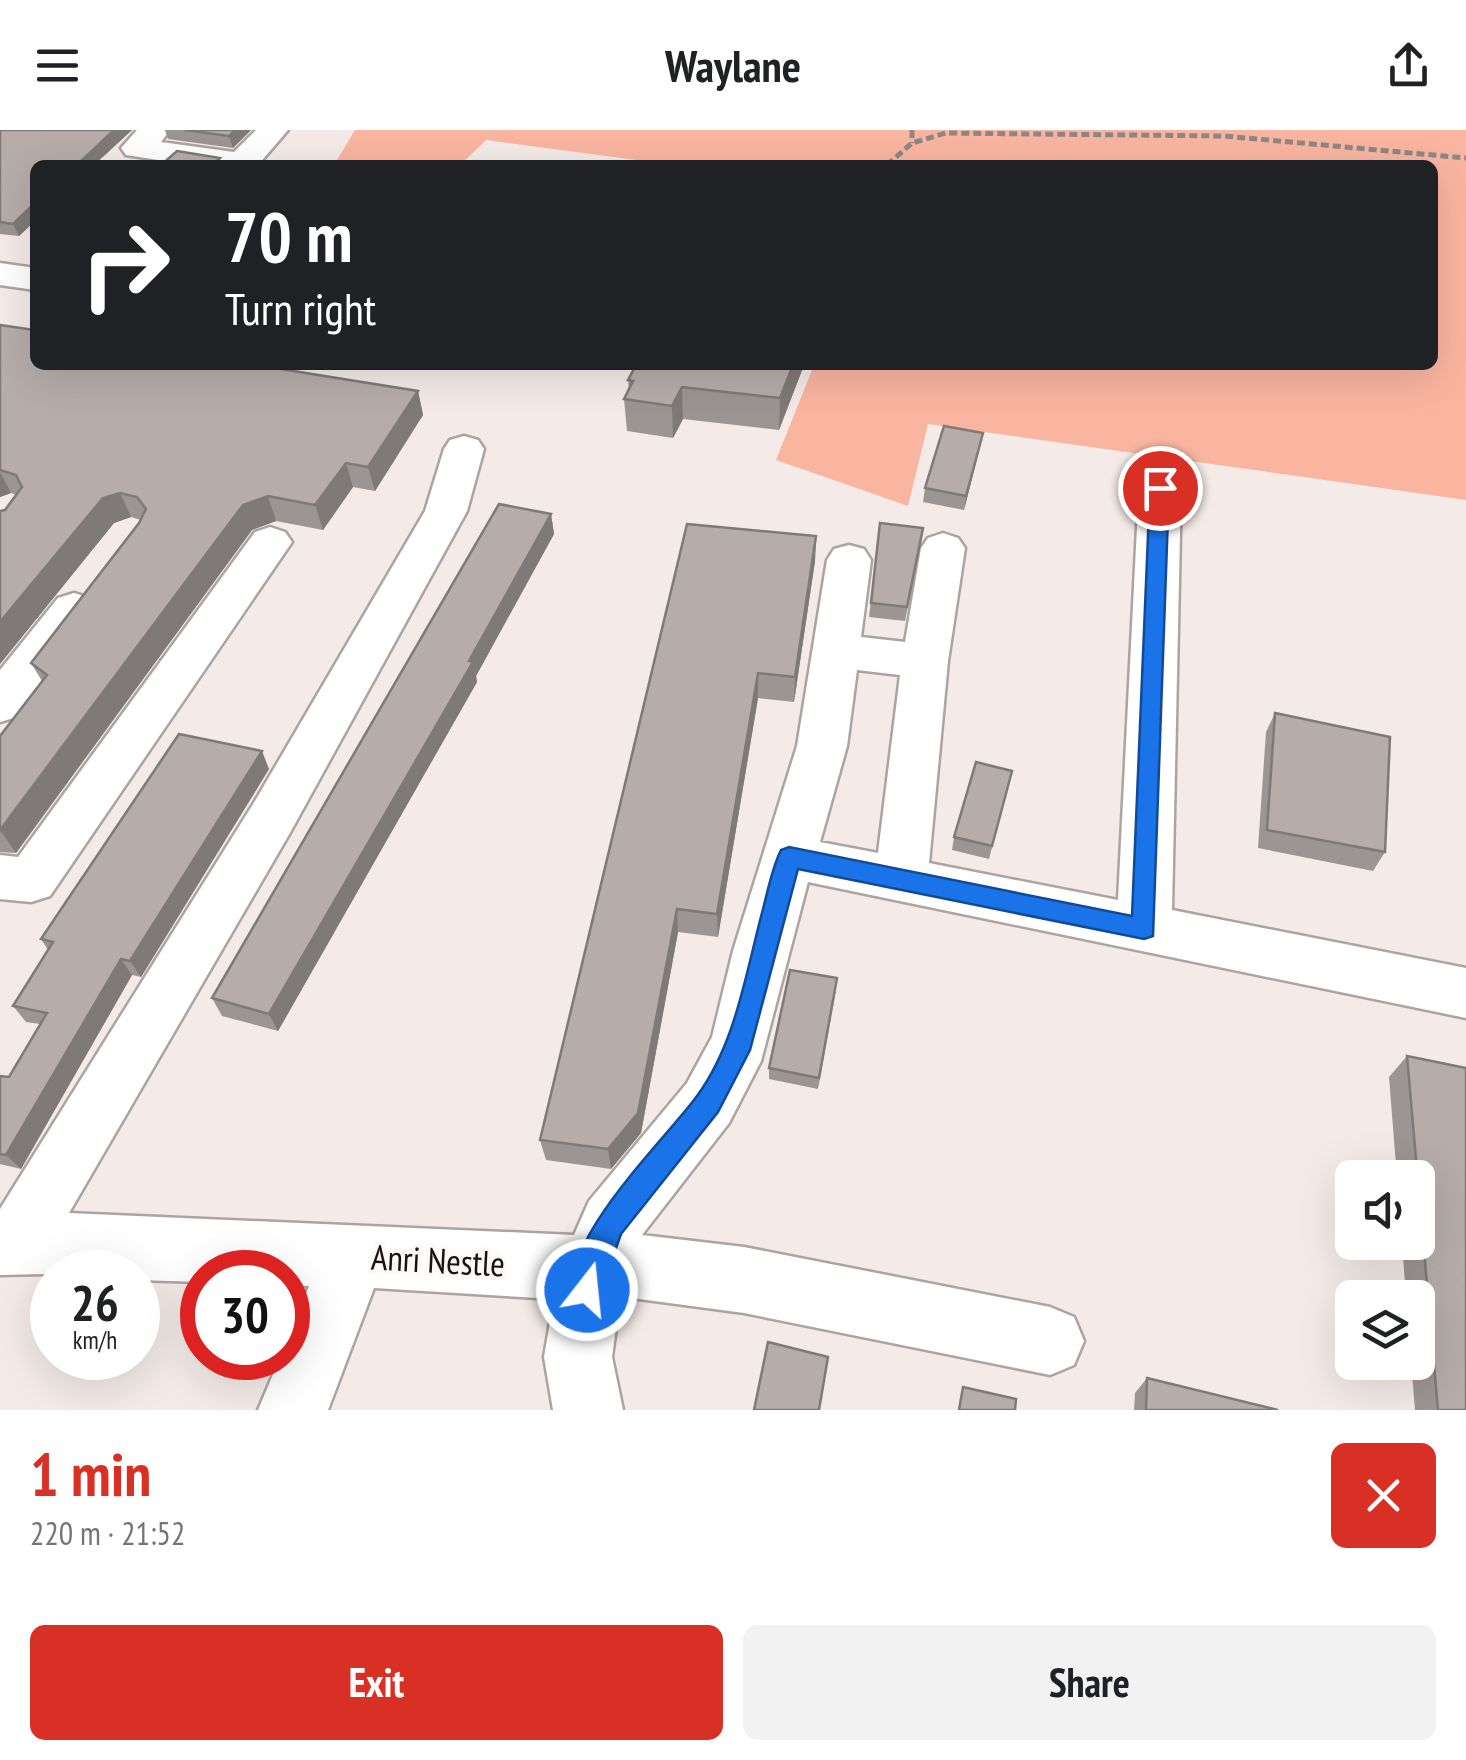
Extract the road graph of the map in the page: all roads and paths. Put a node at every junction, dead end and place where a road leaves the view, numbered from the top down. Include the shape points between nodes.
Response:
1 (155, 130) edge
2 (273, 130) edge
3 (912, 130) edge
4 (912, 143) junction
5 (1466, 158) edge
6 (221, 160) edge
7 (245, 160) edge
8 (893, 160) edge
9 (0, 274) edge
10 (30, 278) edge
11 (464, 449) dead end
12 (1160, 488) dead end
13 (270, 542) dead end
14 (943, 548) dead end
15 (849, 560) dead end
16 (96, 581) edge
17 (836, 651) junction
18 (925, 661) junction
19 (0, 704) edge
20 (789, 857) junction
21 (0, 877) edge
22 (900, 880) junction
23 (1144, 928) junction
24 (1466, 993) edge
25 (7, 1244) edge
26 (354, 1255) junction
27 (592, 1269) junction
28 (1050, 1341) dead end
29 (293, 1410) edge
30 (588, 1410) edge

1 - 6 street via 137,148
2 - 7 street
3 - 4 path
4 - 5 path via 946,133 1151,134
4 - 8 path
9 - 10 street
11 - 25 street via 446,511 273,816
12 - 23 street
13 - 21 street via 32,880
14 - 18 street
15 - 17 street
16 - 19 street
17 - 18 street
17 - 20 street via 822,746
18 - 22 street
20 - 22 street
20 - 27 street via 740,1042 708,1103 611,1224
22 - 23 street
23 - 24 street
25 - 26 street, Anri Nestle
26 - 27 street, Anri Nestle
26 - 29 street
27 - 28 street, Anri Nestle via 624,1265 744,1280
27 - 30 street via 578,1358

